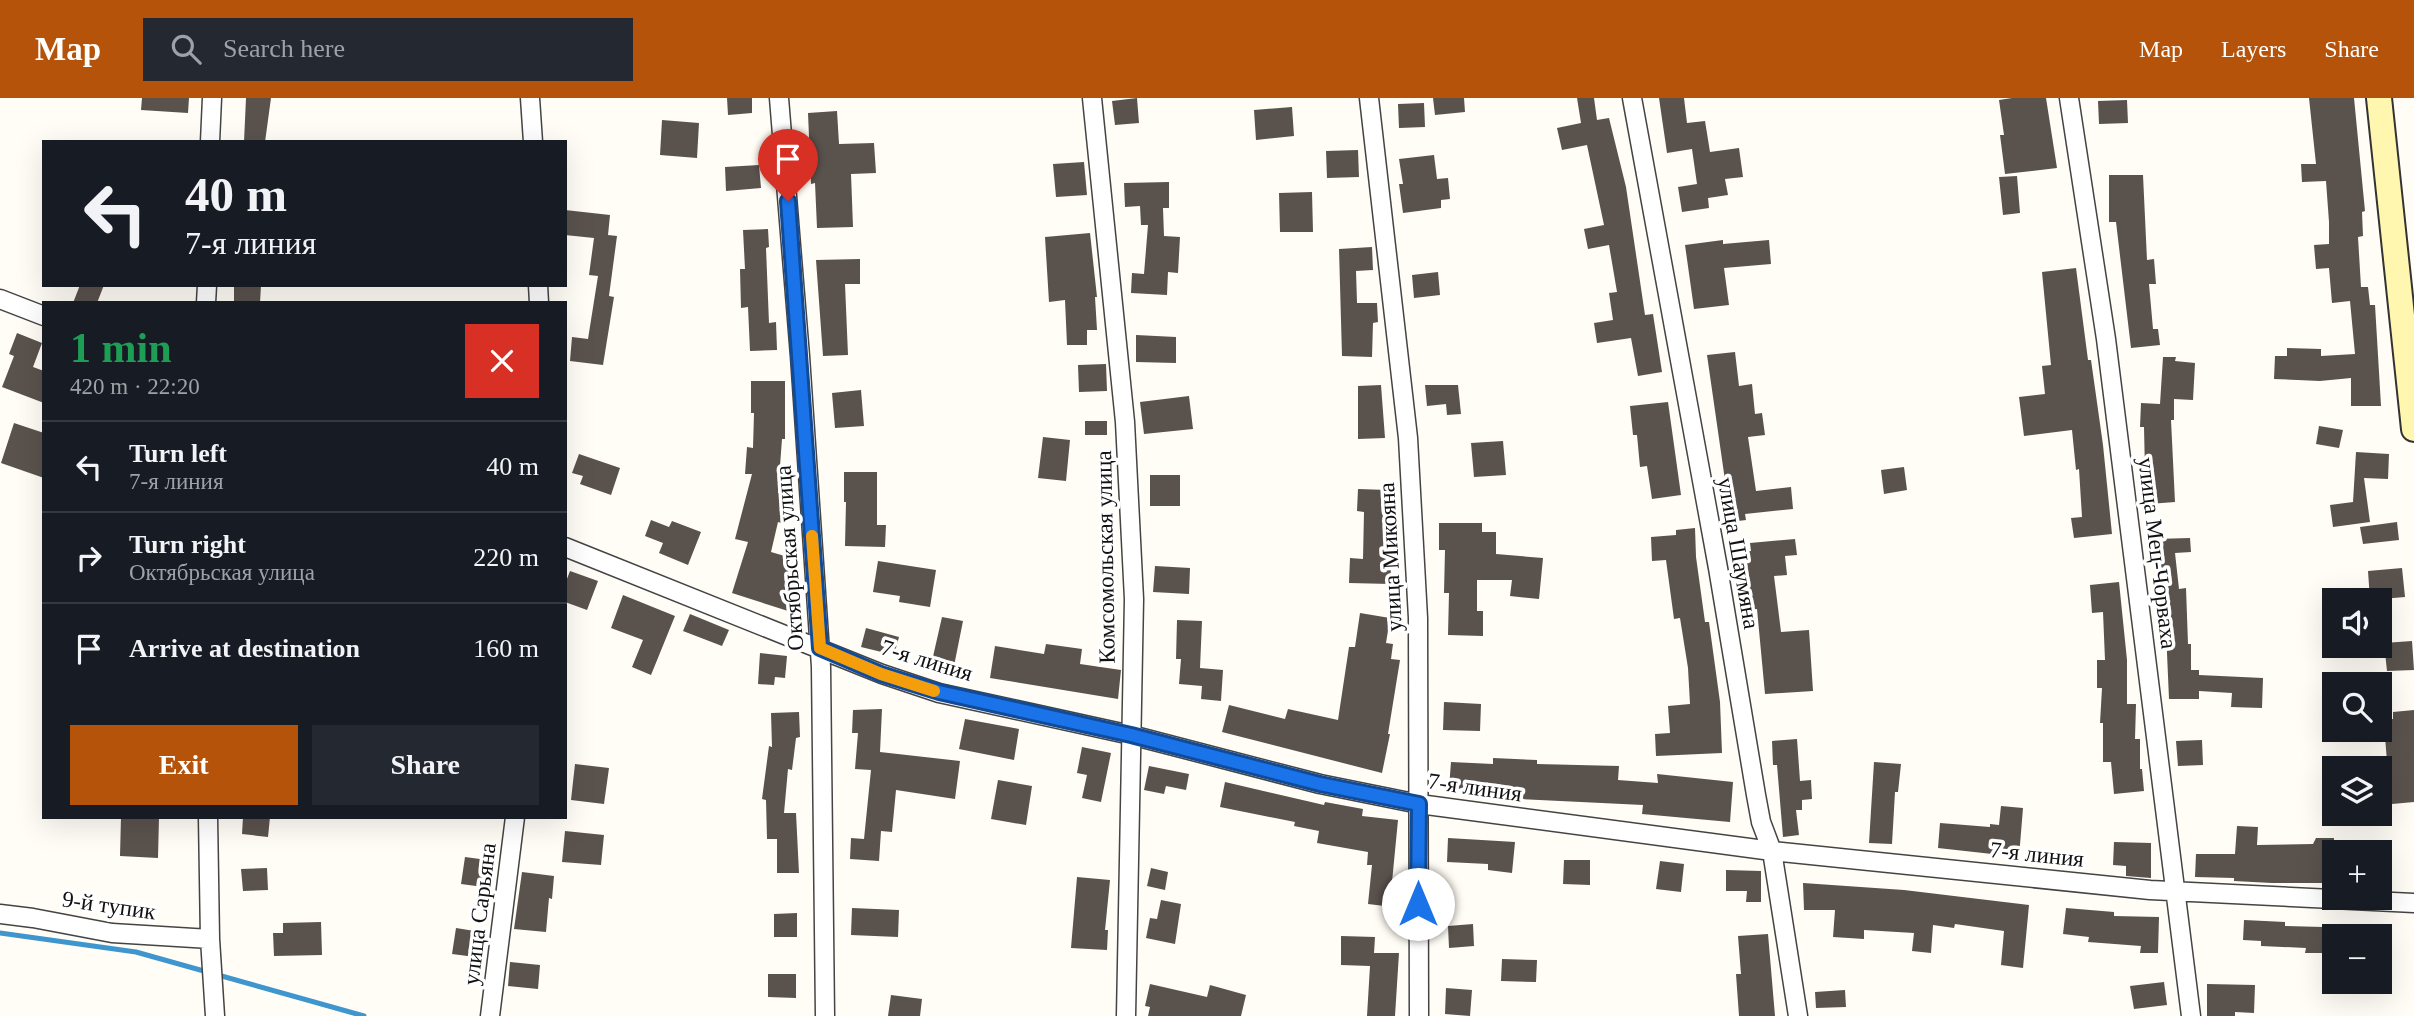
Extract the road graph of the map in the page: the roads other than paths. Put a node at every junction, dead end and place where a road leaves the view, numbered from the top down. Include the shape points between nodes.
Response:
1 (212, 98) edge
2 (530, 98) edge
3 (779, 98) edge
4 (1092, 98) edge
5 (1369, 98) edge
6 (1632, 98) edge
7 (2069, 98) edge
8 (2379, 98) edge
9 (210, 140) edge
10 (533, 140) edge
11 (1, 305) edge
12 (42, 315) edge
13 (2414, 429) edge
14 (567, 549) edge
15 (820, 648) junction
16 (1131, 735) junction
17 (1419, 804) junction
18 (208, 819) edge
19 (515, 819) edge
20 (1772, 851) junction
21 (2174, 891) junction
22 (2414, 902) edge
23 (0, 914) edge
24 (211, 939) junction
25 (215, 1016) edge
26 (490, 1016) edge
27 (825, 1016) edge
28 (1126, 1016) edge
29 (1419, 1016) edge
30 (1798, 1016) edge
31 (2191, 1016) edge

1 - 9 street
2 - 10 street
3 - 15 street, Октябрьская улица
4 - 16 street, Комсомольская улица via 1125,422 1134,599
5 - 17 street, улица Микояна via 1408,438 1418,618
6 - 20 street, улица Шаумяна via 1756,795
7 - 21 street, улица Мец-Чорваха via 2106,339
8 - 13 street
11 - 12 street
14 - 15 street, 7-я линия
15 - 16 street, 7-я линия via 939,692
15 - 27 street, Октябрьская улица
16 - 17 street, 7-я линия via 1320,784
16 - 28 street, Комсомольская улица
17 - 20 street, 7-я линия
17 - 29 street, улица Микояна
18 - 24 street
19 - 26 street, улица Сарьяна
20 - 21 street, 7-я линия
20 - 30 street, улица Шаумяна
21 - 22 street, 7-я линия
21 - 31 street, улица Мец-Чорваха
23 - 24 street, 9-й тупик via 112,933
24 - 25 street

